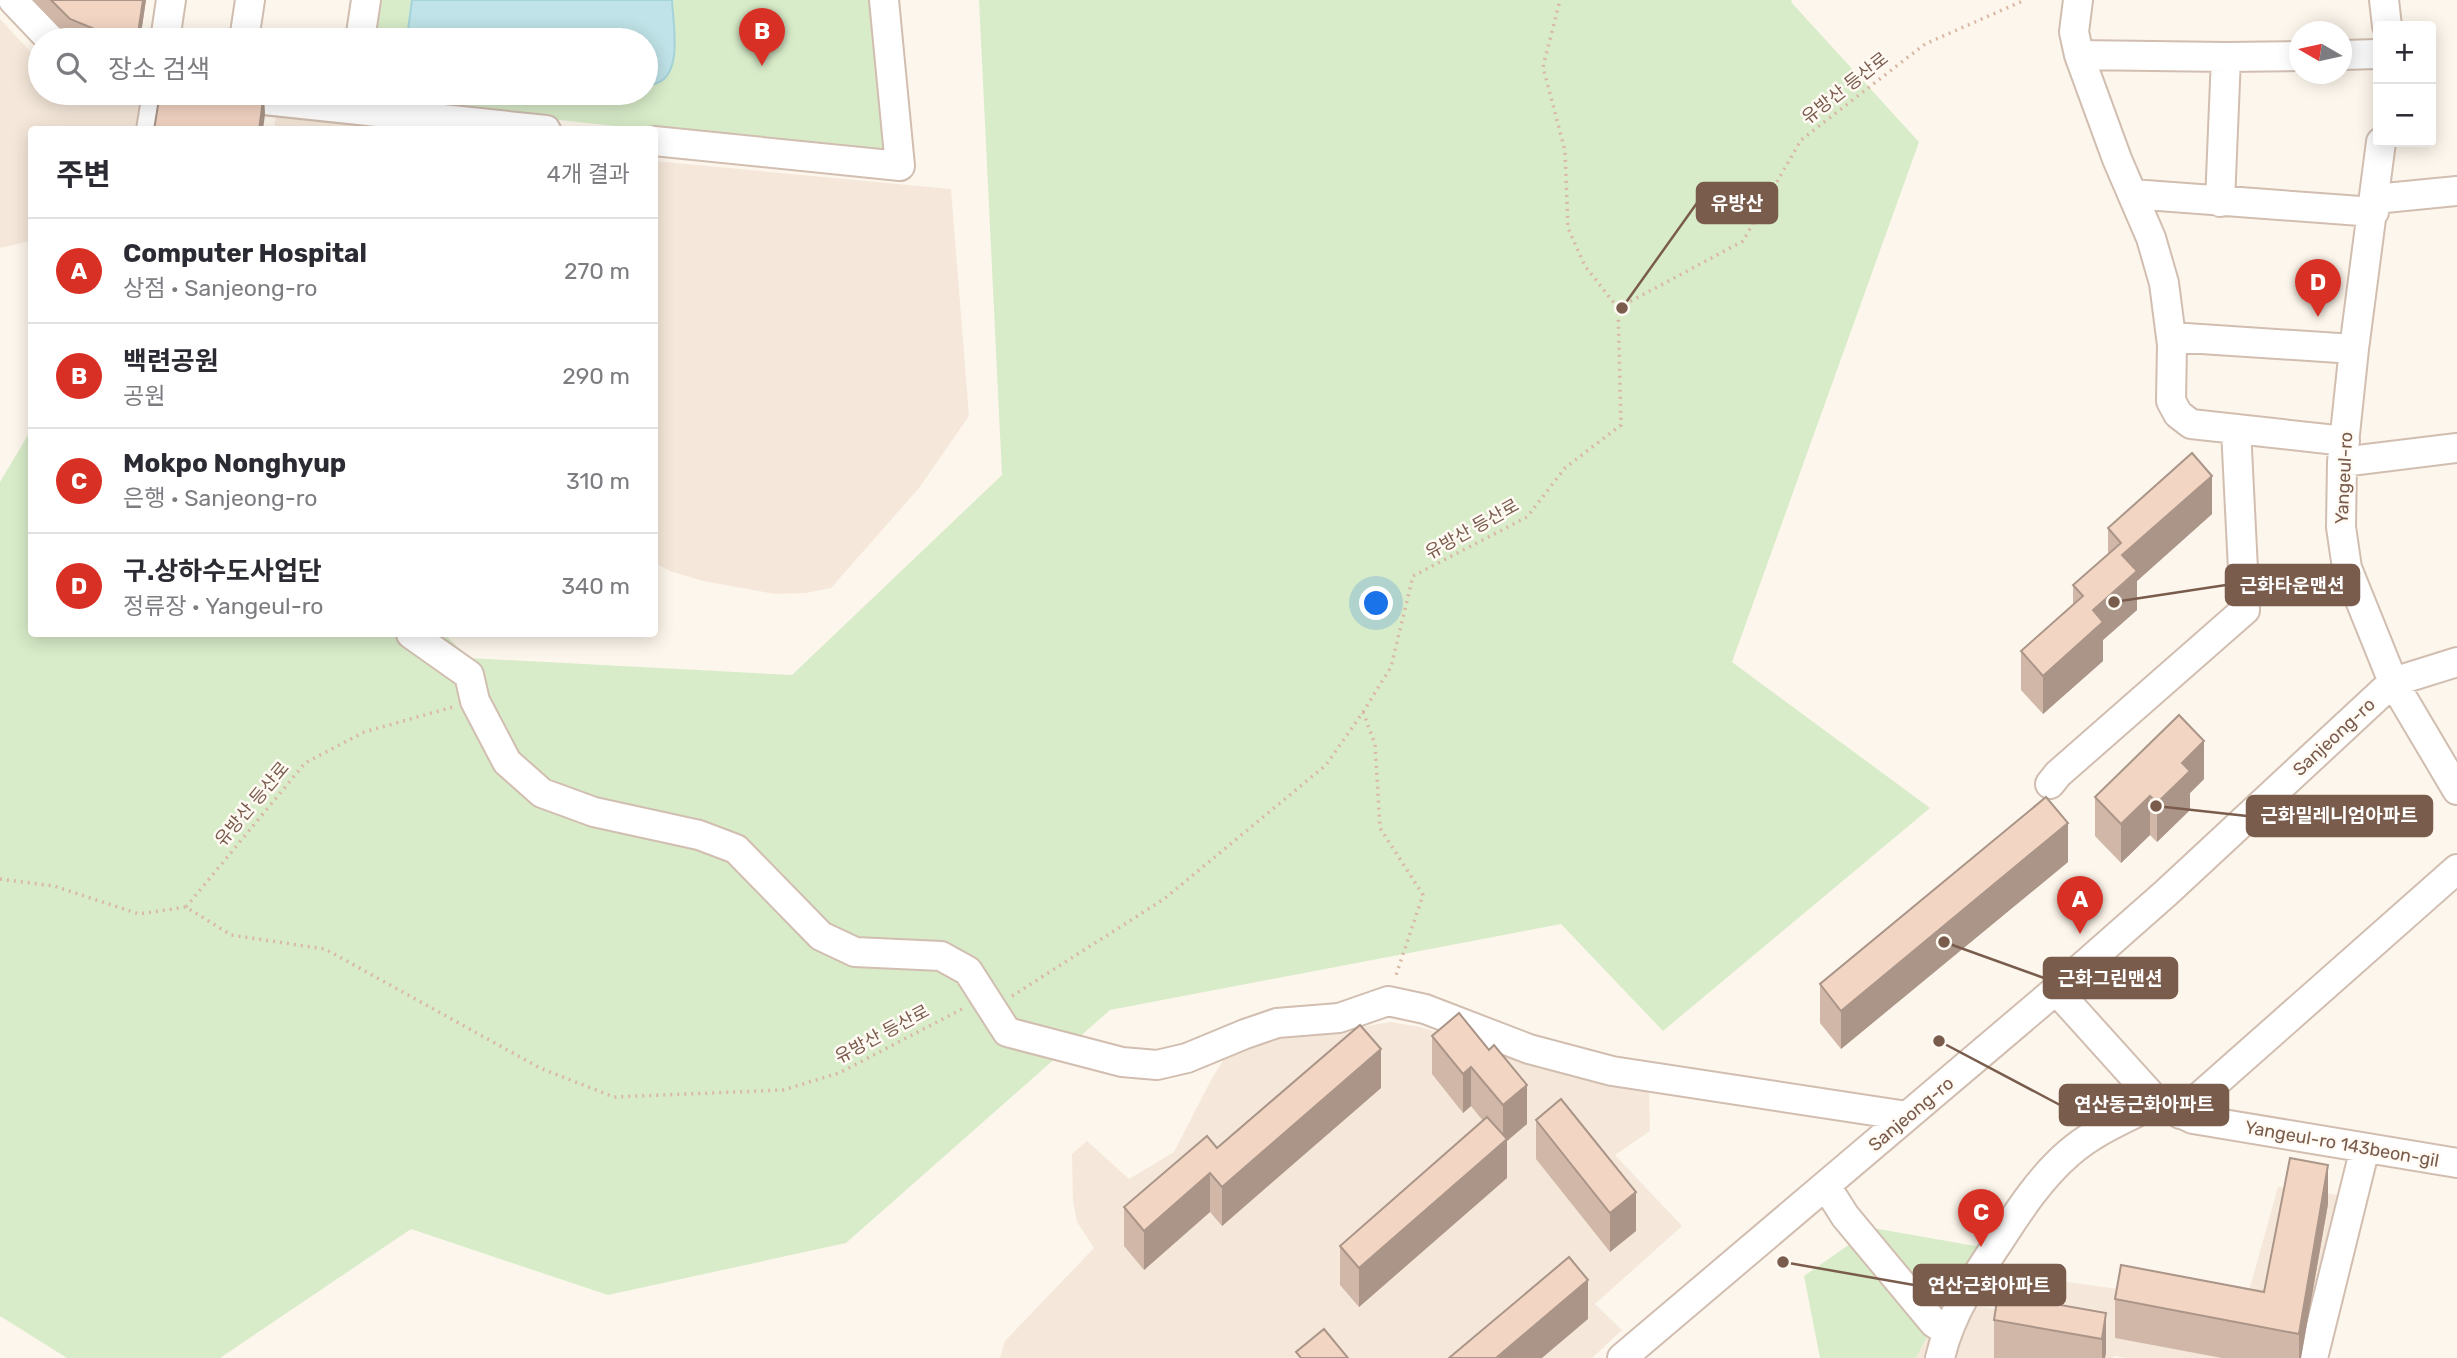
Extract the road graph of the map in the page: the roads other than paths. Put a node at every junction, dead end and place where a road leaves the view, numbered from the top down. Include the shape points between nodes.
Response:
1 (13, 0) edge
2 (171, 0) edge
3 (250, 0) edge
4 (366, 0) edge
5 (884, 0) edge
6 (2078, 0) edge
7 (2384, 0) edge
8 (2386, 21) edge
9 (40, 28) edge
10 (167, 28) edge
11 (246, 28) edge
12 (362, 28) edge
13 (2373, 54) edge
14 (2080, 55) junction
15 (2352, 55) edge
16 (2289, 56) edge
17 (2227, 57) junction
18 (155, 105) edge
19 (379, 105) edge
20 (152, 126) edge
21 (519, 126) edge
22 (658, 141) edge
23 (2380, 147) edge
24 (2457, 191) edge
25 (2132, 194) junction
26 (2220, 202) junction
27 (2374, 206) junction
28 (2171, 337) junction
29 (2354, 349) junction
30 (2236, 429) junction
31 (2457, 448) edge
32 (2344, 452) junction
33 (415, 637) edge
34 (2457, 662) edge
35 (2393, 682) junction
36 (2050, 784) dead end
37 (2457, 790) edge
38 (2457, 869) edge
39 (2056, 990) junction
40 (2168, 1108) junction
41 (1908, 1116) junction
42 (2365, 1148) junction
43 (2457, 1163) edge
44 (1826, 1186) junction
45 (1944, 1345) edge
46 (1622, 1358) edge
47 (2314, 1358) edge

1 - 9 street
2 - 10 street
3 - 11 street
4 - 12 street
5 - 22 street via 900,166
6 - 14 street via 2074,32
7 - 8 street
13 - 15 street
14 - 17 street
14 - 25 street
16 - 17 street
17 - 26 street
18 - 20 street
19 - 21 street
23 - 27 street, Yangeul-ro
24 - 27 street
25 - 26 street
25 - 28 street via 2164,283
26 - 27 street
27 - 29 street, Yangeul-ro
28 - 29 street
28 - 30 street via 2171,401 2178,414 2190,424
29 - 32 street, Yangeul-ro
30 - 32 street
30 - 36 street via 2245,610
31 - 32 street
32 - 35 street, Yangeul-ro via 2341,527 2347,568
33 - 41 street via 469,676 475,701 507,762 542,793 736,849 821,936 855,953 941,956 968,971 1007,1032 1122,1062 1157,1065 1277,1023 1339,1018 1388,1001 1424,1009 1529,1049 1612,1071
34 - 35 street, Sanjeong-ro
35 - 37 street, Yangeul-ro
35 - 39 street, Sanjeong-ro
38 - 40 street
39 - 40 street
39 - 41 street, Sanjeong-ro
40 - 42 street, Yangeul-ro 143beon-gil via 2193,1119
40 - 45 street via 2095,1133 2048,1173 1981,1268 1959,1305
41 - 44 street, Sanjeong-ro
42 - 43 street, Yangeul-ro 143beon-gil
42 - 47 street
44 - 45 street via 1845,1216 1934,1322
44 - 46 street, Sanjeong-ro

